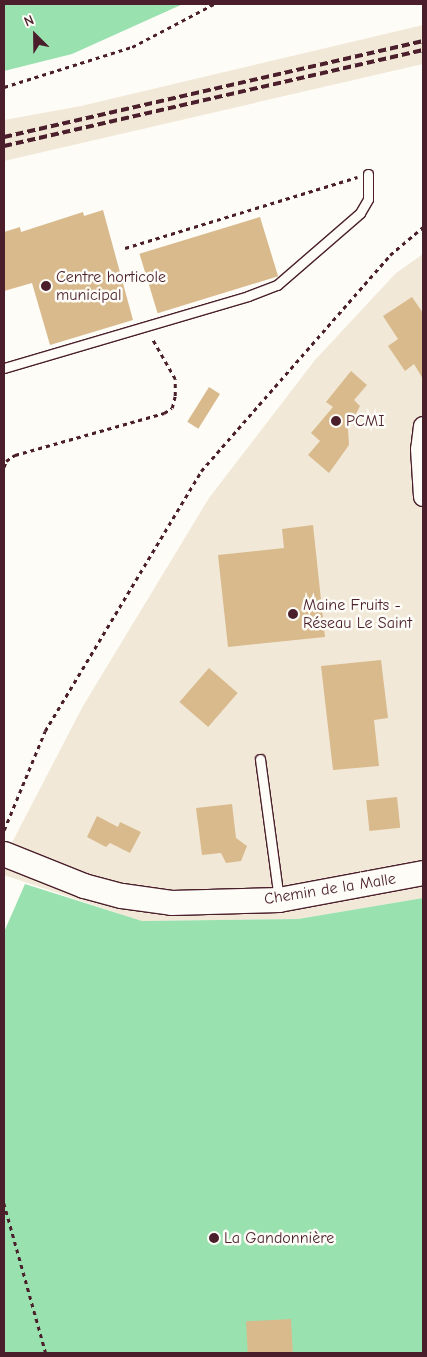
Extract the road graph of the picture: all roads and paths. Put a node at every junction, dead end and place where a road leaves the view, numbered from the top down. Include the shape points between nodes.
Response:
1 (214, 4) edge
2 (4, 87) edge
3 (368, 174) joint
4 (423, 227) edge
5 (125, 248) dead end
6 (147, 326) junction
7 (4, 368) edge
8 (423, 426) edge
9 (4, 466) edge
10 (423, 497) edge
11 (260, 759) dead end
12 (4, 830) edge
13 (7, 855) edge
14 (423, 873) edge
15 (279, 900) junction
16 (4, 1203) edge
17 (46, 1353) edge

1 - 2 path via 132,47
3 - 5 path
3 - 6 lane via 368,199 360,213 277,285
4 - 12 path via 390,255 201,470 45,731
6 - 7 lane
6 - 9 path via 153,345 175,379 176,396 172,408 164,414 15,455
8 - 10 street via 420,449
11 - 15 lane
13 - 15 street, Chemin de la Malle via 84,886 122,896 172,903
14 - 15 street, Chemin de la Malle
16 - 17 path

